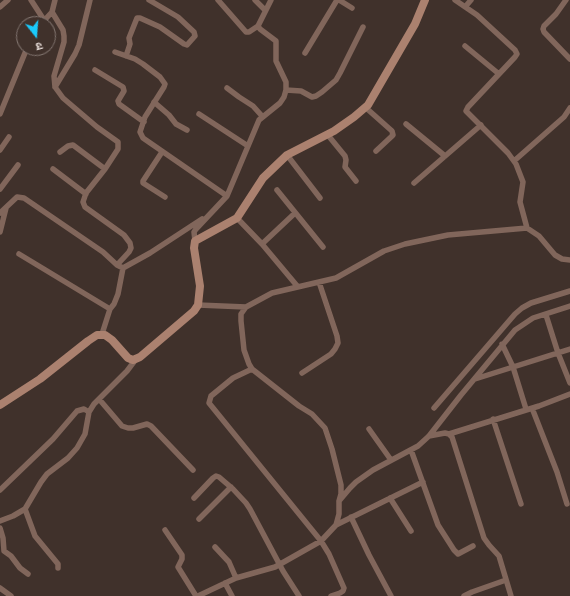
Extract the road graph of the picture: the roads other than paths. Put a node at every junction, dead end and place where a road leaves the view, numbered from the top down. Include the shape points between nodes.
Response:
1 (8, 0) edge
2 (31, 0) edge
3 (55, 0) edge
4 (90, 0) edge
5 (149, 0) edge
6 (218, 0) edge
7 (256, 0) edge
8 (270, 0) edge
9 (338, 0) edge
10 (425, 0) edge
11 (455, 0) edge
12 (471, 0) edge
13 (566, 0) edge
14 (0, 7) edge
15 (465, 7) junction
16 (352, 8) dead end
17 (265, 10) junction
18 (52, 12) junction
19 (40, 16) edge
20 (48, 16) edge
21 (258, 26) junction
22 (363, 27) dead end
23 (465, 46) dead end
24 (115, 52) dead end
25 (305, 53) dead end
26 (24, 56) edge
27 (126, 56) junction
28 (570, 59) edge
29 (95, 70) dead end
30 (499, 74) junction
31 (55, 87) junction
32 (227, 88) dead end
33 (286, 90) junction
34 (0, 97) edge
35 (5, 102) junction
36 (154, 102) junction
37 (365, 106) junction
38 (570, 108) edge
39 (0, 114) edge
40 (199, 114) dead end
41 (262, 116) junction
42 (144, 122) junction
43 (406, 124) dead end
44 (481, 125) junction
45 (187, 130) dead end
46 (327, 134) junction
47 (9, 137) dead end
48 (248, 146) junction
49 (0, 150) edge
50 (376, 151) dead end
51 (60, 152) dead end
52 (162, 152) junction
53 (287, 155) junction
54 (445, 156) junction
55 (514, 161) junction
56 (18, 165) dead end
57 (53, 169) dead end
58 (105, 169) junction
59 (356, 181) dead end
60 (414, 183) dead end
61 (0, 189) edge
62 (277, 190) dead end
63 (86, 194) junction
64 (227, 196) junction
65 (165, 197) dead end
66 (320, 198) dead end
67 (6, 208) junction
68 (216, 208) junction
69 (0, 213) edge
70 (295, 213) junction
71 (237, 218) junction
72 (527, 228) junction
73 (0, 232) edge
74 (195, 241) junction
75 (262, 244) junction
76 (323, 247) dead end
77 (19, 254) dead end
78 (570, 260) edge
79 (117, 265) junction
80 (123, 268) junction
81 (318, 282) junction
82 (298, 288) junction
83 (570, 291) edge
84 (198, 305) junction
85 (570, 306) edge
86 (246, 307) junction
87 (110, 309) junction
88 (546, 315) junction
89 (102, 334) junction
90 (502, 344) junction
91 (570, 349) edge
92 (558, 353) junction
93 (137, 359) junction
94 (514, 367) junction
95 (252, 369) junction
96 (302, 373) dead end
97 (475, 379) junction
98 (570, 383) edge
99 (570, 394) edge
100 (99, 399) junction
101 (1, 402) edge
102 (434, 408) dead end
103 (529, 409) junction
104 (89, 412) junction
105 (493, 419) junction
106 (370, 429) dead end
107 (449, 434) junction
108 (429, 436) junction
109 (411, 450) junction
110 (391, 460) junction
111 (193, 470) dead end
112 (423, 482) junction
113 (230, 487) junction
114 (0, 490) edge
115 (194, 498) dead end
116 (390, 498) junction
117 (339, 501) junction
118 (521, 504) dead end
119 (567, 504) dead end
120 (25, 509) junction
121 (351, 517) junction
122 (199, 519) dead end
123 (0, 521) edge
124 (336, 525) junction
125 (0, 528) edge
126 (165, 530) dead end
127 (411, 531) dead end
128 (321, 541) junction
129 (473, 546) dead end
130 (215, 547) dead end
131 (280, 565) junction
132 (58, 568) dead end
133 (28, 574) dead end
134 (236, 578) junction
135 (506, 580) junction
136 (225, 583) junction
137 (0, 588) edge
138 (11, 596) edge
139 (197, 596) edge
140 (232, 596) edge
141 (299, 596) edge
142 (331, 596) edge
143 (391, 596) edge
144 (464, 596) edge
145 (510, 596) edge

1 - 14 street
2 - 19 street
3 - 18 street
4 - 31 street via 79,45
5 - 27 street via 178,17 195,36 186,45 160,27 137,18 129,38
6 - 21 street via 246,32
7 - 17 street
8 - 17 street
9 - 16 street
9 - 25 street
10 - 37 street via 415,24
11 - 15 street
12 - 15 street
13 - 28 street via 543,29
15 - 30 street via 515,50 515,58
17 - 21 street
18 - 20 street
18 - 31 street via 64,36 54,76
21 - 33 street via 276,41 276,61 286,82
22 - 33 street via 338,76 322,92 312,97 301,91
23 - 30 street
24 - 27 street
26 - 35 street
27 - 36 street via 144,64 164,81 164,87
29 - 42 street via 123,87 119,104
30 - 44 street via 466,109
31 - 58 street via 62,98 118,142 118,149
32 - 41 street via 253,106
33 - 41 street via 280,103
34 - 35 street
35 - 39 street
36 - 42 street
36 - 45 street via 176,124
37 - 46 street via 354,117
37 - 50 street via 392,131 391,138
38 - 55 street via 564,117
40 - 48 street
41 - 48 street
42 - 52 street via 141,135
43 - 54 street
44 - 54 street
44 - 55 street
46 - 53 street
46 - 59 street via 345,156 345,166
47 - 49 street
48 - 64 street
51 - 58 street via 73,145
52 - 64 street
52 - 65 street via 142,183
53 - 66 street
53 - 71 street via 263,178
54 - 60 street
55 - 72 street via 522,176 520,202
56 - 61 street
57 - 63 street
58 - 63 street
62 - 70 street
63 - 79 street via 83,202 85,207 124,235 130,243 129,252
64 - 68 street
67 - 69 street
67 - 73 street
67 - 79 street via 17,197 24,198 103,252
68 - 74 street via 194,232
68 - 80 street via 190,228
70 - 75 street
70 - 76 street
71 - 74 street
71 - 75 street
72 - 78 street via 539,236 555,255
72 - 81 street via 448,235 404,244 384,251 336,278
74 - 84 street via 200,286
75 - 82 street
77 - 87 street
79 - 80 street
80 - 87 street via 118,294
81 - 82 street
81 - 96 street via 338,343 330,354
82 - 86 street via 272,293
83 - 102 street via 530,304 515,314
84 - 86 street
84 - 93 street
85 - 88 street
86 - 95 street via 241,314 241,336 246,359
87 - 89 street
88 - 90 street via 523,324
88 - 92 street
89 - 93 street via 112,340 128,358
89 - 101 street via 88,341 40,378
90 - 94 street
90 - 97 street
91 - 92 street
92 - 94 street
92 - 98 street
93 - 100 street
94 - 97 street
94 - 103 street
95 - 117 street via 312,414 325,428 341,485
95 - 128 street via 233,378 211,396 209,403
97 - 108 street
99 - 103 street
100 - 104 street
100 - 111 street via 122,426 151,426
103 - 105 street
103 - 119 street via 557,472
104 - 114 street via 84,409 77,411 53,440
104 - 120 street via 85,434 77,448 40,482
105 - 107 street
105 - 118 street
106 - 110 street
107 - 108 street
107 - 135 street via 484,538 499,556
108 - 109 street
109 - 110 street
109 - 112 street
110 - 117 street via 356,482
112 - 116 street
112 - 129 street via 438,525 454,550 458,554
113 - 115 street via 216,476
113 - 122 street
113 - 131 street via 250,508
116 - 121 street
116 - 127 street
117 - 124 street
120 - 123 street
120 - 132 street via 35,536 58,564
121 - 124 street
121 - 143 street
124 - 128 street
125 - 133 street via 4,551
126 - 139 street via 182,555 178,567
128 - 131 street
128 - 142 street via 344,588 340,593
130 - 134 street via 229,562
131 - 134 street
131 - 141 street
134 - 136 street
135 - 144 street
135 - 145 street
136 - 139 street
136 - 140 street
137 - 138 street

